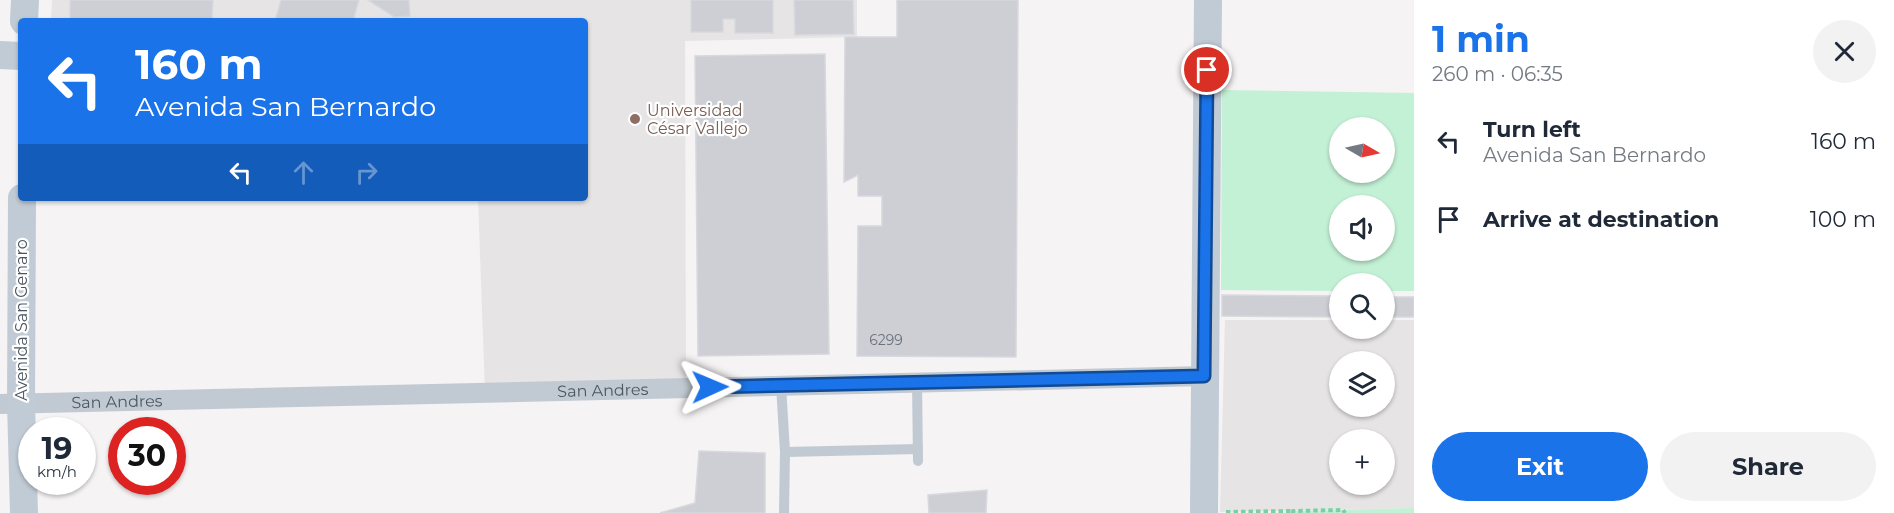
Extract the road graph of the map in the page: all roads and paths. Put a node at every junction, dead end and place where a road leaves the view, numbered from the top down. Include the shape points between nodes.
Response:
1 (25, 0) edge
2 (1208, 0) edge
3 (24, 18) edge
4 (0, 55) edge
5 (18, 56) edge
6 (22, 201) edge
7 (1204, 376) junction
8 (917, 382) junction
9 (782, 385) junction
10 (10, 403) edge
11 (918, 449) junction
12 (785, 452) junction
13 (918, 461) dead end
14 (1293, 512) edge
15 (24, 513) edge
16 (784, 513) edge
17 (1204, 513) edge
18 (1345, 513) edge

1 - 3 street
2 - 7 street
4 - 5 street
6 - 10 street, Avenida San Genaro
7 - 8 street, San Andres
7 - 17 street
8 - 9 street, San Andres
8 - 11 lane
9 - 10 street, San Andres
9 - 12 lane
10 - 15 street, Avenida San Genaro
11 - 12 lane
11 - 13 lane
12 - 16 lane
14 - 17 path
14 - 18 path

